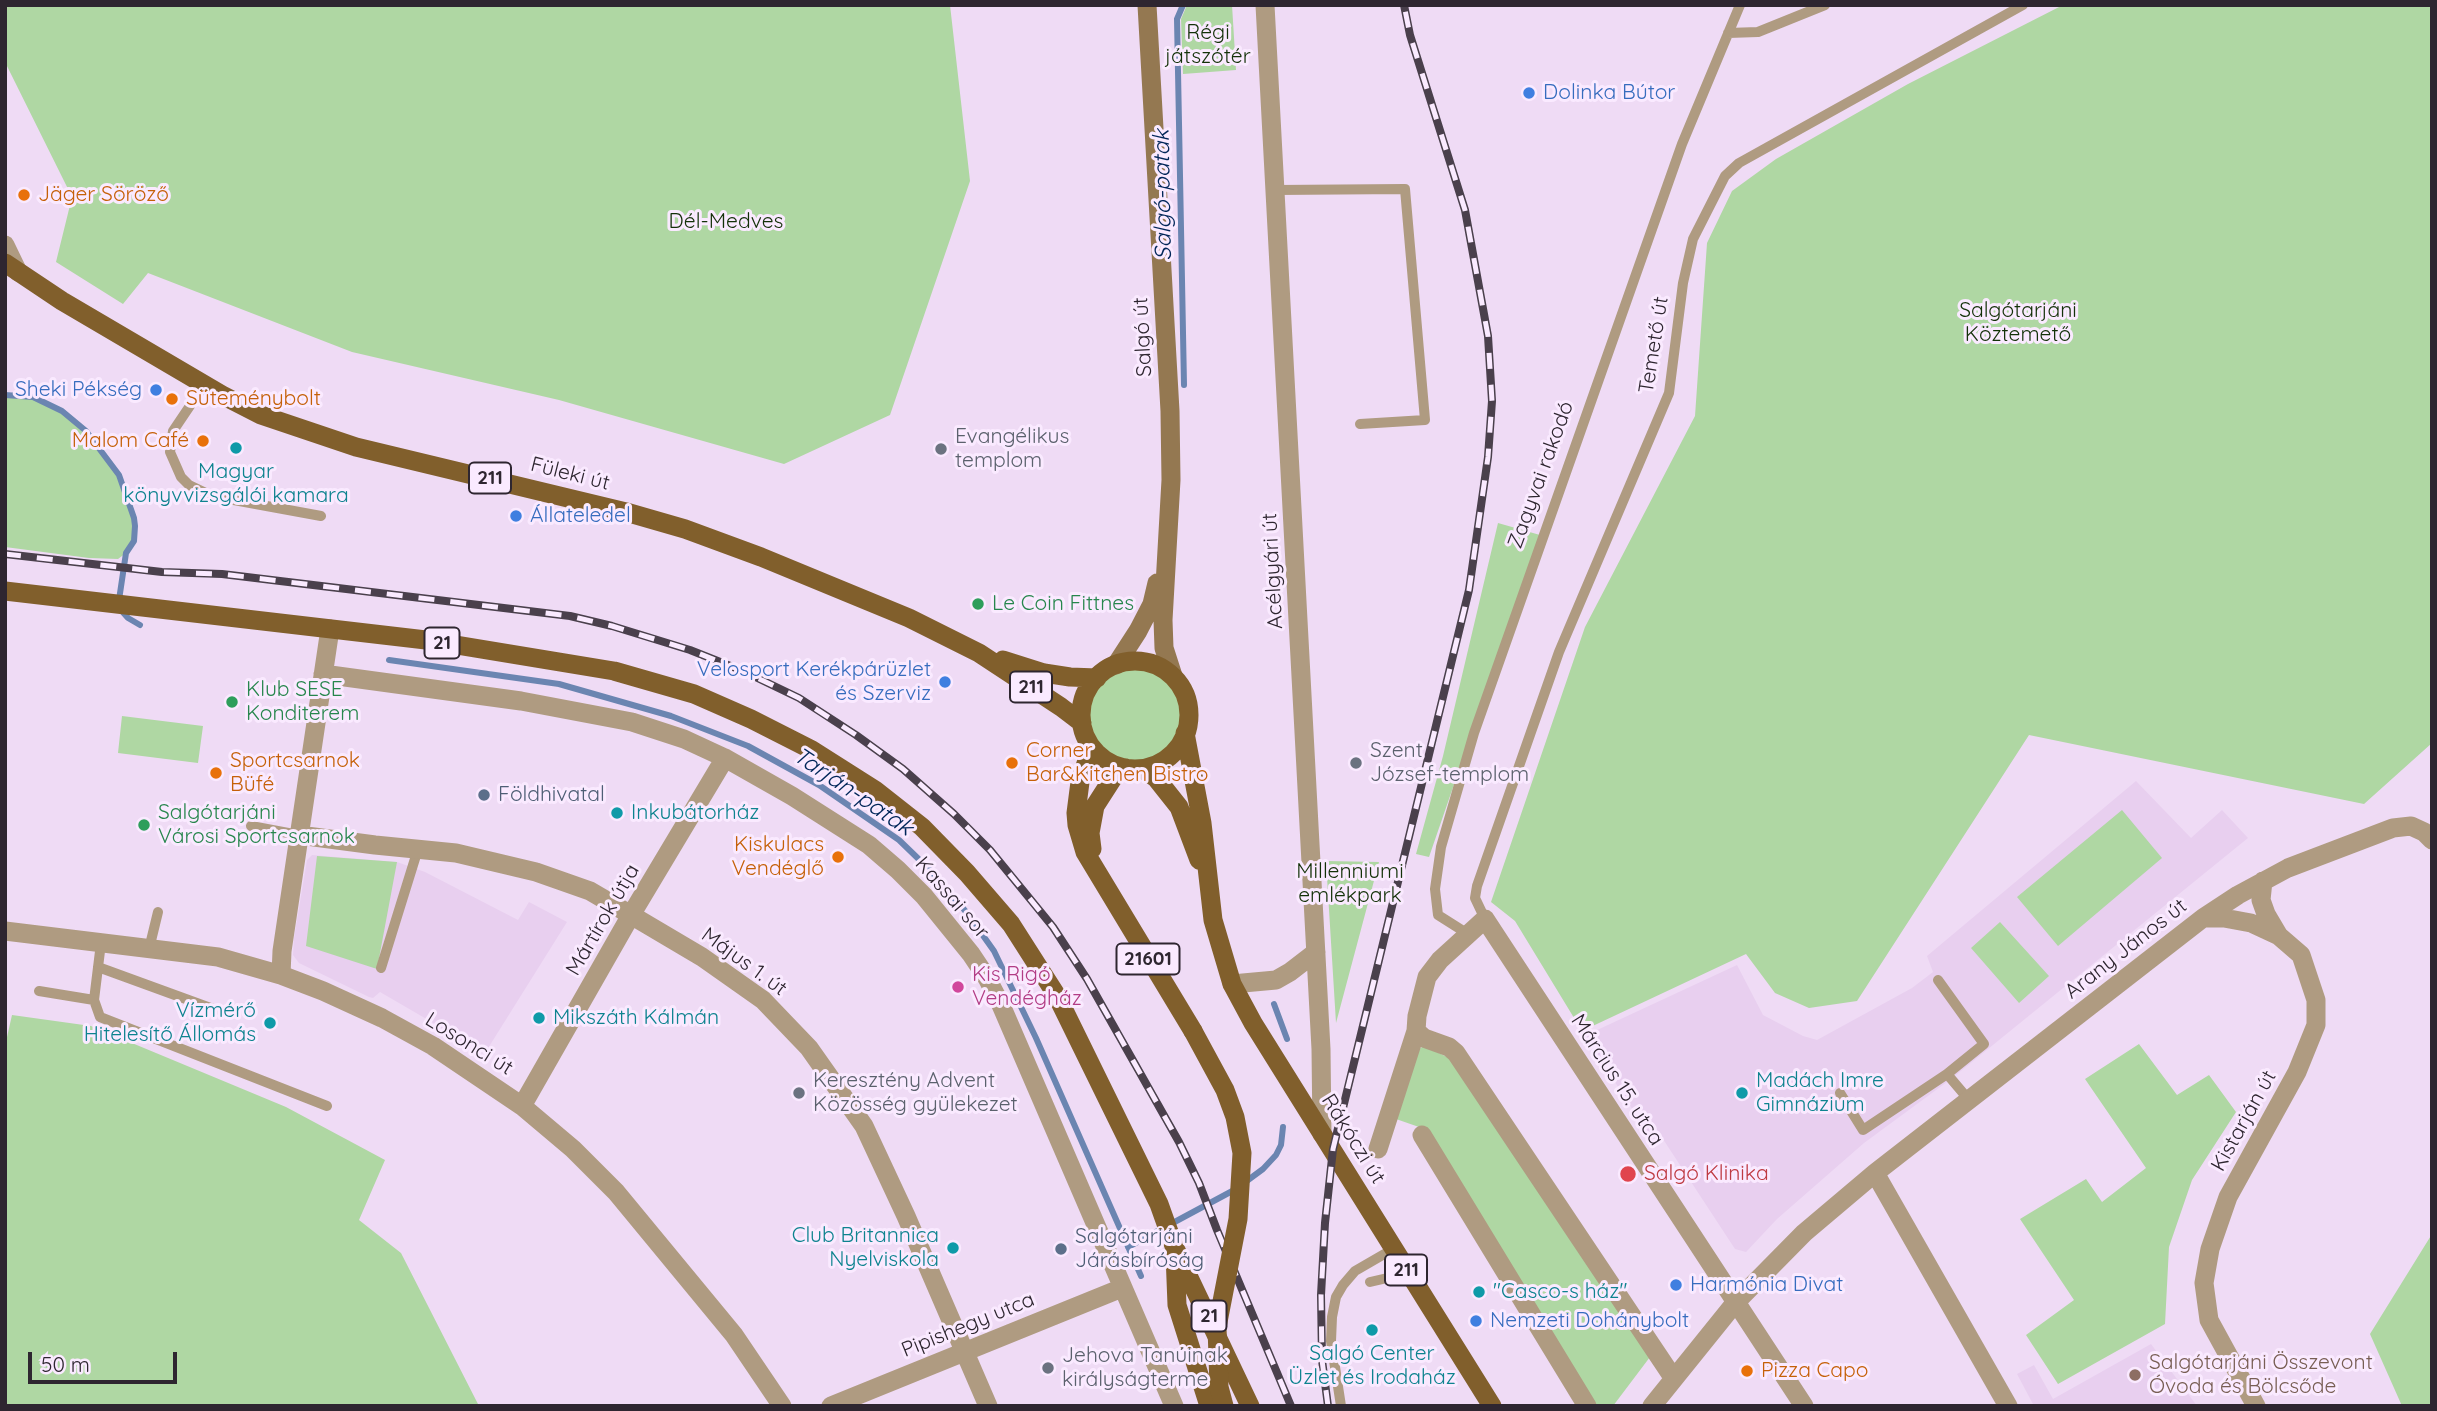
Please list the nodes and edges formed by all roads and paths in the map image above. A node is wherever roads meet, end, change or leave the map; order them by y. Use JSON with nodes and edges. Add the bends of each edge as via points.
{"nodes":[{"id":1,"x":1147,"y":5,"type":"edge"},
{"id":2,"x":1265,"y":5,"type":"edge"},
{"id":3,"x":1740,"y":5,"type":"edge"},
{"id":4,"x":1825,"y":5,"type":"edge"},
{"id":5,"x":2023,"y":5,"type":"edge"},
{"id":6,"x":1814,"y":8,"type":"edge"},
{"id":7,"x":1728,"y":33,"type":"junction"},
{"id":8,"x":1276,"y":190,"type":"junction"},
{"id":9,"x":5,"y":245,"type":"edge"},
{"id":10,"x":12,"y":267,"type":"edge"},
{"id":11,"x":204,"y":385,"type":"junction"},
{"id":12,"x":1360,"y":424,"type":"dead end"},
{"id":13,"x":321,"y":516,"type":"dead end"},
{"id":14,"x":1168,"y":541,"type":"junction"},
{"id":15,"x":5,"y":591,"type":"edge"},
{"id":16,"x":330,"y":629,"type":"junction"},
{"id":17,"x":979,"y":653,"type":"junction"},
{"id":18,"x":1116,"y":665,"type":"junction"},
{"id":19,"x":323,"y":674,"type":"junction"},
{"id":20,"x":1173,"y":676,"type":"junction"},
{"id":21,"x":1097,"y":677,"type":"junction"},
{"id":22,"x":1082,"y":723,"type":"junction"},
{"id":23,"x":1185,"y":733,"type":"junction"},
{"id":24,"x":1091,"y":747,"type":"junction"},
{"id":25,"x":725,"y":758,"type":"junction"},
{"id":26,"x":1134,"y":769,"type":"junction"},
{"id":27,"x":251,"y":826,"type":"dead end"},
{"id":28,"x":305,"y":835,"type":"junction"},
{"id":29,"x":2432,"y":840,"type":"edge"},
{"id":30,"x":418,"y":849,"type":"junction"},
{"id":31,"x":2263,"y":881,"type":"junction"},
{"id":32,"x":1208,"y":884,"type":"junction"},
{"id":33,"x":1104,"y":887,"type":"junction"},
{"id":34,"x":158,"y":912,"type":"dead end"},
{"id":35,"x":631,"y":915,"type":"junction"},
{"id":36,"x":2203,"y":918,"type":"junction"},
{"id":37,"x":1485,"y":919,"type":"junction"},
{"id":38,"x":5,"y":932,"type":"edge"},
{"id":39,"x":1468,"y":934,"type":"junction"},
{"id":40,"x":2279,"y":936,"type":"junction"},
{"id":41,"x":101,"y":943,"type":"junction"},
{"id":42,"x":149,"y":949,"type":"junction"},
{"id":43,"x":1316,"y":953,"type":"junction"},
{"id":44,"x":98,"y":967,"type":"junction"},
{"id":45,"x":381,"y":968,"type":"dead end"},
{"id":46,"x":281,"y":975,"type":"junction"},
{"id":47,"x":1938,"y":980,"type":"dead end"},
{"id":48,"x":1232,"y":984,"type":"junction"},
{"id":49,"x":39,"y":991,"type":"dead end"},
{"id":50,"x":94,"y":1000,"type":"junction"},
{"id":51,"x":216,"y":1010,"type":"dead end"},
{"id":52,"x":1416,"y":1031,"type":"junction"},
{"id":53,"x":1947,"y":1074,"type":"junction"},
{"id":54,"x":1840,"y":1093,"type":"dead end"},
{"id":55,"x":1969,"y":1100,"type":"junction"},
{"id":56,"x":327,"y":1106,"type":"dead end"},
{"id":57,"x":523,"y":1106,"type":"junction"},
{"id":58,"x":1322,"y":1134,"type":"junction"},
{"id":59,"x":1422,"y":1135,"type":"dead end"},
{"id":60,"x":1378,"y":1149,"type":"dead end"},
{"id":61,"x":1875,"y":1173,"type":"junction"},
{"id":62,"x":1174,"y":1246,"type":"junction"},
{"id":63,"x":1393,"y":1249,"type":"junction"},
{"id":64,"x":1409,"y":1273,"type":"junction"},
{"id":65,"x":1370,"y":1282,"type":"dead end"},
{"id":66,"x":1122,"y":1287,"type":"junction"},
{"id":67,"x":1735,"y":1303,"type":"junction"},
{"id":68,"x":963,"y":1351,"type":"junction"},
{"id":69,"x":1674,"y":1379,"type":"junction"},
{"id":70,"x":1246,"y":1397,"type":"edge"},
{"id":71,"x":782,"y":1406,"type":"edge"},
{"id":72,"x":831,"y":1406,"type":"edge"},
{"id":73,"x":988,"y":1406,"type":"edge"},
{"id":74,"x":1174,"y":1406,"type":"edge"},
{"id":75,"x":1209,"y":1406,"type":"edge"},
{"id":76,"x":1217,"y":1406,"type":"edge"},
{"id":77,"x":1224,"y":1406,"type":"edge"},
{"id":78,"x":1342,"y":1406,"type":"edge"},
{"id":79,"x":1492,"y":1406,"type":"edge"},
{"id":80,"x":1587,"y":1406,"type":"edge"},
{"id":81,"x":1652,"y":1406,"type":"edge"},
{"id":82,"x":1804,"y":1406,"type":"edge"},
{"id":83,"x":2007,"y":1406,"type":"edge"},
{"id":84,"x":2256,"y":1406,"type":"edge"}],
"edges":[{"from":1,"to":14,"type":"main road","name":"Salgó út","via":[[1170,411]]},
{"from":2,"to":8,"type":"street","name":"Acélgyári út"},
{"from":3,"to":7,"type":"lane","name":"Zagyvai rakodó"},
{"from":4,"to":6,"type":"lane"},
{"from":5,"to":37,"type":"lane","name":"Temető út","via":[[1739,163],[1725,176],[1693,239],[1669,393],[1559,652],[1477,886],[1475,898]]},
{"from":6,"to":7,"type":"lane","via":[[1758,32]]},
{"from":7,"to":39,"type":"lane","name":"Zagyvai rakodó","via":[[1682,144],[1474,733],[1441,846],[1435,890],[1438,915]]},
{"from":8,"to":12,"type":"lane","via":[[1405,189],[1425,420]]},
{"from":8,"to":43,"type":"street","name":"Acélgyári út"},
{"from":9,"to":10,"type":"street"},
{"from":10,"to":11,"type":"main road","name":"Füleki út","number":"211"},
{"from":11,"to":13,"type":"lane","via":[[173,431],[170,452],[181,477],[212,496]]},
{"from":11,"to":17,"type":"main road","name":"Füleki út","number":"211","via":[[261,415],[356,447],[685,529],[854,594]]},
{"from":14,"to":18,"type":"main road","via":[[1152,604]]},
{"from":14,"to":20,"type":"main road","via":[[1164,648]]},
{"from":15,"to":16,"type":"main road","number":"21"},
{"from":16,"to":19,"type":"street"},
{"from":16,"to":62,"type":"main road","number":"21","via":[[614,671],[694,694],[812,750],[875,790],[922,827],[1011,924],[1057,996],[1159,1204]]},
{"from":17,"to":21,"type":"main road","number":"211","via":[[1044,673]]},
{"from":17,"to":22,"type":"main road","number":"211"},
{"from":18,"to":20,"type":"main road","via":[[1142,661]]},
{"from":18,"to":21,"type":"main road"},
{"from":19,"to":25,"type":"street","name":"Kassai sor","via":[[521,701],[632,722]]},
{"from":19,"to":28,"type":"street"},
{"from":20,"to":23,"type":"main road","number":"211","via":[[1189,708]]},
{"from":21,"to":22,"type":"main road","number":"211","via":[[1084,696]]},
{"from":22,"to":24,"type":"main road"},
{"from":23,"to":26,"type":"main road","via":[[1171,756],[1156,766]]},
{"from":23,"to":32,"type":"main road","number":"211"},
{"from":24,"to":26,"type":"main road","number":"211","via":[[1104,760]]},
{"from":24,"to":33,"type":"main road","number":"21601","via":[[1079,789],[1077,825]]},
{"from":25,"to":35,"type":"street","name":"Mártírok útja"},
{"from":25,"to":66,"type":"street","name":"Kassai sor","via":[[869,845],[924,896],[971,954],[1016,1036]]},
{"from":26,"to":32,"type":"main road","number":"211","via":[[1156,778],[1179,807]]},
{"from":26,"to":33,"type":"main road","number":"21601","via":[[1113,778],[1091,822],[1091,844]]},
{"from":27,"to":28,"type":"lane"},
{"from":28,"to":30,"type":"street","name":"Május 1. út"},
{"from":28,"to":46,"type":"street"},
{"from":29,"to":31,"type":"street","name":"Arany János út","via":[[2411,826],[2393,828]]},
{"from":30,"to":35,"type":"street","name":"Május 1. út","via":[[537,872],[590,891]]},
{"from":30,"to":45,"type":"lane"},
{"from":31,"to":36,"type":"street","name":"Arany János út"},
{"from":31,"to":40,"type":"street","via":[[2261,900]]},
{"from":32,"to":48,"type":"main road","name":"Rákóczi út","number":"211","via":[[1213,920]]},
{"from":33,"to":77,"type":"main road","number":"21601","bridge":true,"via":[[1193,1031],[1235,1117],[1242,1153],[1238,1219],[1217,1327]]},
{"from":34,"to":42,"type":"lane"},
{"from":35,"to":57,"type":"street","name":"Mártírok útja"},
{"from":35,"to":68,"type":"street","name":"Május 1. út","via":[[764,1000],[809,1048],[864,1126]]},
{"from":36,"to":40,"type":"street","name":"Kistarján út","via":[[2251,923]]},
{"from":36,"to":55,"type":"street","name":"Arany János út"},
{"from":37,"to":39,"type":"street"},
{"from":37,"to":67,"type":"street","name":"Március 15. utca"},
{"from":38,"to":41,"type":"street","name":"Losonci út"},
{"from":39,"to":52,"type":"street","via":[[1427,977]]},
{"from":40,"to":84,"type":"street","name":"Kistarján út","via":[[2301,955],[2316,1000],[2316,1025],[2297,1072],[2228,1197],[2204,1283],[2209,1320]]},
{"from":41,"to":42,"type":"street","name":"Losonci út"},
{"from":41,"to":44,"type":"lane"},
{"from":42,"to":46,"type":"street","name":"Losonci út","via":[[218,957]]},
{"from":43,"to":48,"type":"street","via":[[1276,980]]},
{"from":43,"to":58,"type":"street","name":"Acélgyári út"},
{"from":44,"to":50,"type":"lane"},
{"from":44,"to":51,"type":"lane"},
{"from":46,"to":57,"type":"street","name":"Losonci út","via":[[382,1018]]},
{"from":47,"to":53,"type":"lane","via":[[1984,1044]]},
{"from":48,"to":58,"type":"main road","name":"Rákóczi út","number":"211"},
{"from":49,"to":50,"type":"lane"},
{"from":50,"to":56,"type":"lane","via":[[106,1021]]},
{"from":52,"to":60,"type":"street"},
{"from":52,"to":69,"type":"street","via":[[1456,1053]]},
{"from":53,"to":54,"type":"lane","via":[[1863,1130]]},
{"from":53,"to":55,"type":"lane"},
{"from":55,"to":61,"type":"street","name":"Arany János út"},
{"from":57,"to":71,"type":"street","name":"Losonci út","via":[[616,1192],[734,1335]]},
{"from":58,"to":63,"type":"main road","name":"Rákóczi út","number":"211"},
{"from":59,"to":80,"type":"street"},
{"from":61,"to":67,"type":"street","name":"Arany János út","via":[[1804,1233]]},
{"from":61,"to":83,"type":"street"},
{"from":62,"to":70,"type":"main road","number":"21"},
{"from":62,"to":75,"type":"main road","number":"21","via":[[1177,1305]]},
{"from":63,"to":64,"type":"main road","name":"Rákóczi út","number":"211"},
{"from":63,"to":78,"type":"lane","via":[[1355,1271],[1336,1297],[1331,1341]]},
{"from":64,"to":65,"type":"lane"},
{"from":64,"to":79,"type":"main road","name":"Rákóczi út","number":"211"},
{"from":66,"to":68,"type":"street","name":"Pipishegy utca"},
{"from":66,"to":74,"type":"street","name":"Kassai sor"},
{"from":67,"to":69,"type":"street","name":"Arany János út"},
{"from":67,"to":82,"type":"street","name":"Március 15. utca"},
{"from":68,"to":72,"type":"street","name":"Pipishegy utca"},
{"from":68,"to":73,"type":"street","name":"Május 1. út"},
{"from":69,"to":81,"type":"street","name":"Arany János út"},
{"from":70,"to":76,"type":"lane","via":[[1226,1394]]}]}
